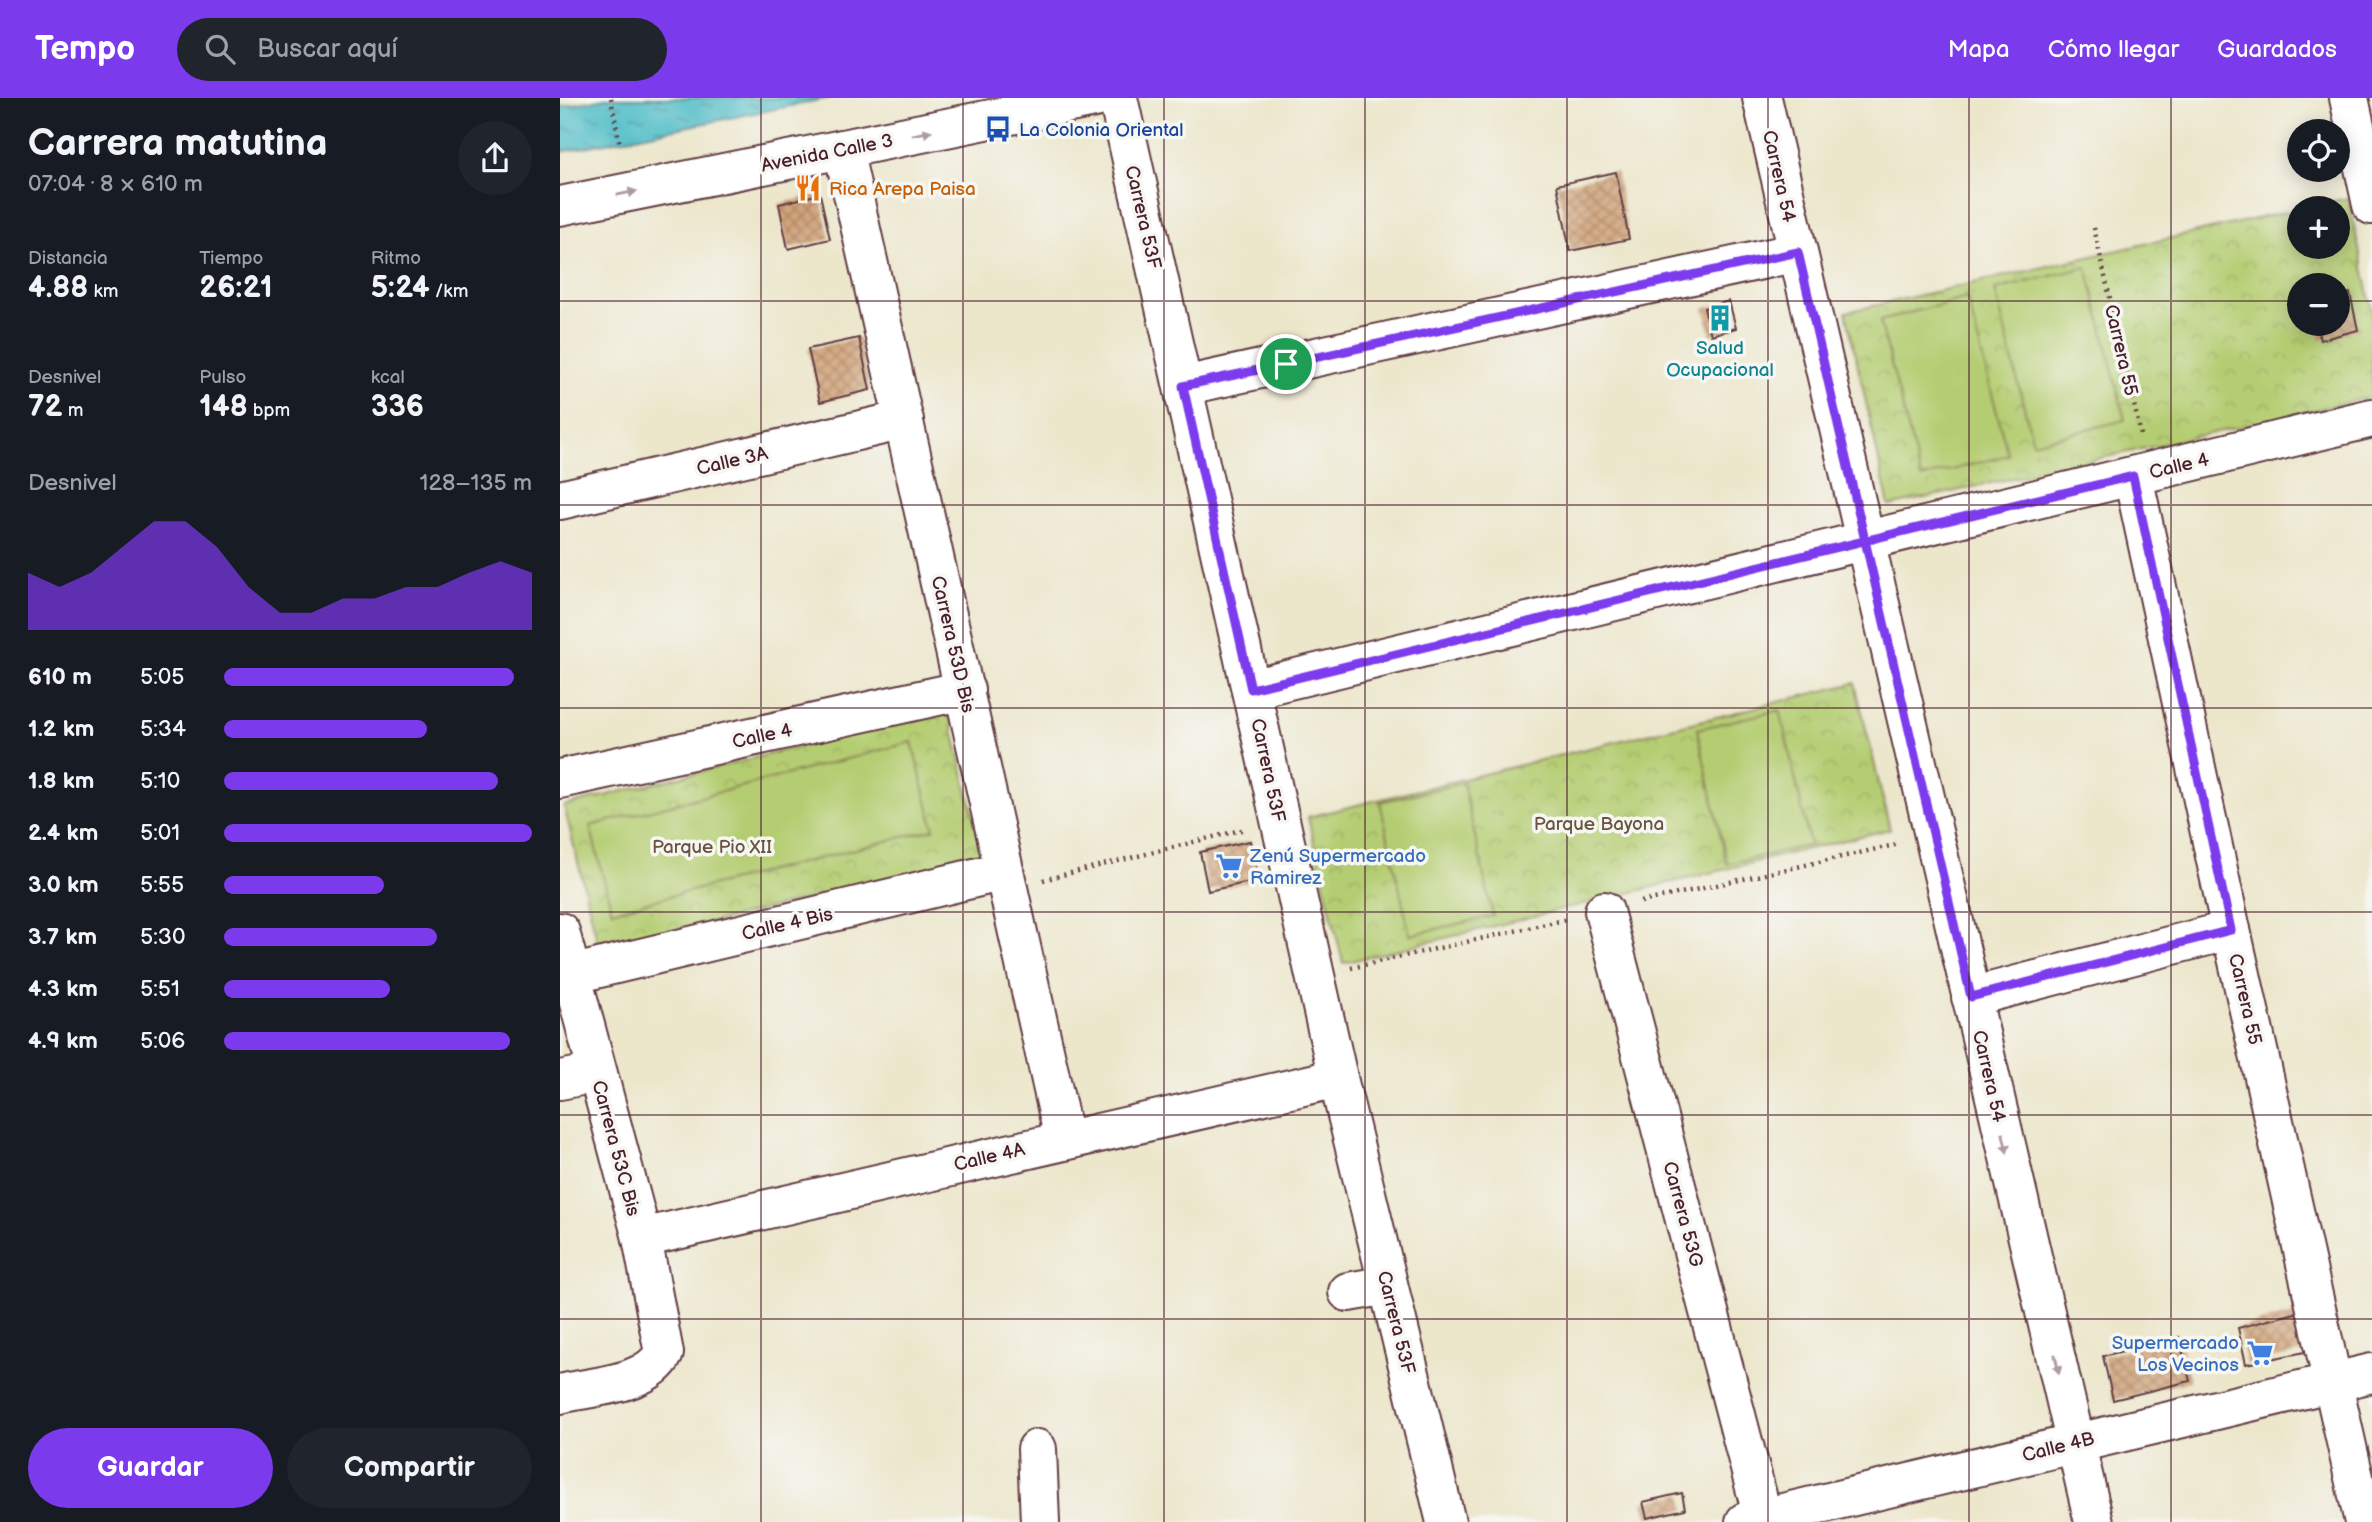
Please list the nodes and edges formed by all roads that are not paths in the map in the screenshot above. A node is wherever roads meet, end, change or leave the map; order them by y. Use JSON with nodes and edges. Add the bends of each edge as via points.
{"nodes":[{"id":1,"x":1095,"y":98,"type":"edge"},
{"id":2,"x":1118,"y":98,"type":"edge"},
{"id":3,"x":1762,"y":98,"type":"edge"},
{"id":4,"x":2349,"y":98,"type":"edge"},
{"id":5,"x":843,"y":149,"type":"junction"},
{"id":6,"x":2372,"y":205,"type":"edge"},
{"id":7,"x":560,"y":206,"type":"edge"},
{"id":8,"x":1798,"y":252,"type":"junction"},
{"id":9,"x":1183,"y":386,"type":"junction"},
{"id":10,"x":2372,"y":418,"type":"edge"},
{"id":11,"x":904,"y":421,"type":"junction"},
{"id":12,"x":2141,"y":474,"type":"junction"},
{"id":13,"x":560,"y":500,"type":"edge"},
{"id":14,"x":1865,"y":541,"type":"junction"},
{"id":15,"x":1251,"y":689,"type":"junction"},
{"id":16,"x":965,"y":691,"type":"junction"},
{"id":17,"x":560,"y":779,"type":"edge"},
{"id":18,"x":1006,"y":880,"type":"junction"},
{"id":19,"x":1604,"y":911,"type":"dead end"},
{"id":20,"x":2231,"y":930,"type":"junction"},
{"id":21,"x":560,"y":932,"type":"edge"},
{"id":22,"x":570,"y":975,"type":"junction"},
{"id":23,"x":1971,"y":997,"type":"junction"},
{"id":24,"x":578,"y":1076,"type":"edge"},
{"id":25,"x":1338,"y":1078,"type":"junction"},
{"id":26,"x":1064,"y":1139,"type":"junction"},
{"id":27,"x":642,"y":1238,"type":"junction"},
{"id":28,"x":1388,"y":1285,"type":"junction"},
{"id":29,"x":1348,"y":1292,"type":"dead end"},
{"id":30,"x":2372,"y":1373,"type":"edge"},
{"id":31,"x":2332,"y":1382,"type":"junction"},
{"id":32,"x":560,"y":1394,"type":"edge"},
{"id":33,"x":2075,"y":1441,"type":"junction"},
{"id":34,"x":1037,"y":1449,"type":"dead end"},
{"id":35,"x":1754,"y":1520,"type":"edge"},
{"id":36,"x":1040,"y":1522,"type":"edge"},
{"id":37,"x":1446,"y":1522,"type":"edge"},
{"id":38,"x":2094,"y":1522,"type":"edge"},
{"id":39,"x":2364,"y":1522,"type":"edge"}],
"edges":[{"from":5,"to":1,"type":"street","name":"Avenida Calle 3","one_way":true},
{"from":2,"to":9,"type":"street","name":"Carrera 53F"},
{"from":3,"to":8,"type":"street","name":"Carrera 54"},
{"from":4,"to":6,"type":"street"},
{"from":7,"to":5,"type":"street","name":"Avenida Calle 3","one_way":true},
{"from":5,"to":11,"type":"street","name":"Carrera 53D Bis"},
{"from":8,"to":9,"type":"street"},
{"from":8,"to":14,"type":"street","name":"Carrera 54"},
{"from":9,"to":15,"type":"street","name":"Carrera 53F"},
{"from":10,"to":12,"type":"street","name":"Calle 4"},
{"from":11,"to":13,"type":"street","name":"Calle 3A"},
{"from":11,"to":16,"type":"street","name":"Carrera 53D Bis"},
{"from":12,"to":14,"type":"street","name":"Calle 4"},
{"from":12,"to":20,"type":"street","name":"Carrera 55"},
{"from":14,"to":15,"type":"street","name":"Calle 4"},
{"from":14,"to":23,"type":"street","name":"Carrera 54"},
{"from":15,"to":25,"type":"street","name":"Carrera 53F"},
{"from":16,"to":17,"type":"street","name":"Calle 4"},
{"from":16,"to":18,"type":"street","name":"Carrera 53D Bis"},
{"from":18,"to":22,"type":"street","name":"Calle 4 Bis"},
{"from":18,"to":26,"type":"street","name":"Carrera 53D Bis"},
{"from":19,"to":35,"type":"street","name":"Carrera 53G"},
{"from":20,"to":23,"type":"street"},
{"from":20,"to":31,"type":"street","name":"Carrera 55"},
{"from":21,"to":22,"type":"street","name":"Carrera 53C Bis"},
{"from":22,"to":24,"type":"street","name":"Carrera 53C Bis"},
{"from":23,"to":33,"type":"street","name":"Carrera 54","one_way":true},
{"from":24,"to":27,"type":"street","name":"Carrera 53C Bis"},
{"from":25,"to":26,"type":"street","name":"Calle 4A"},
{"from":25,"to":28,"type":"street","name":"Carrera 53F"},
{"from":26,"to":27,"type":"street","name":"Calle 4A"},
{"from":27,"to":32,"type":"street","name":"Carrera 53C Bis","via":[[664,1353],[658,1365],[643,1374]]},
{"from":28,"to":29,"type":"street"},
{"from":28,"to":37,"type":"street","name":"Carrera 53F"},
{"from":30,"to":31,"type":"street","name":"Calle 4B"},
{"from":31,"to":33,"type":"street","name":"Calle 4B"},
{"from":31,"to":39,"type":"street","name":"Carrera 55"},
{"from":33,"to":35,"type":"street","name":"Calle 4B"},
{"from":33,"to":38,"type":"street","name":"Carrera 54"},
{"from":34,"to":36,"type":"street"}]}
